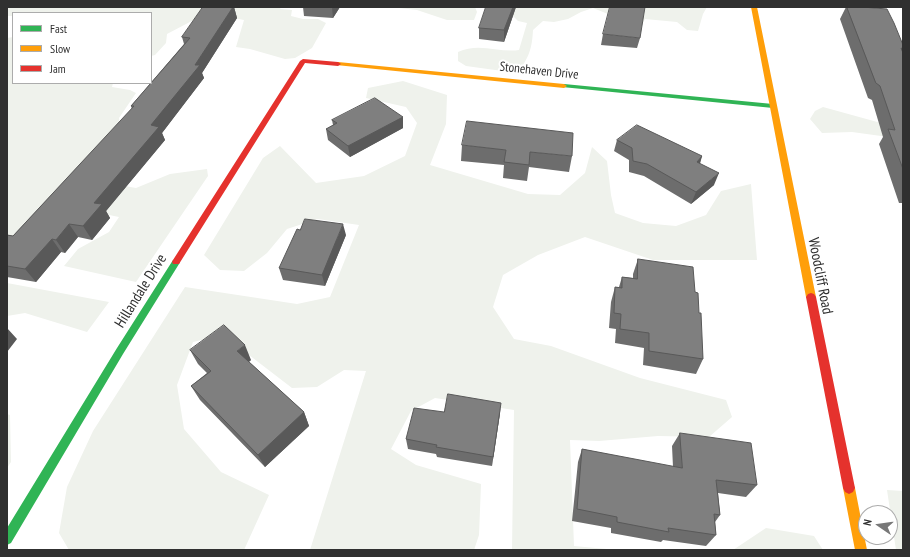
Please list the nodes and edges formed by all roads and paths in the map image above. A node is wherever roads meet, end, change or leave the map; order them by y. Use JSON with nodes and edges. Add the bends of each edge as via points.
{"nodes":[{"id":1,"x":754,"y":7,"type":"edge"},
{"id":2,"x":303,"y":61,"type":"joint"},
{"id":3,"x":773,"y":106,"type":"junction"},
{"id":4,"x":7,"y":539,"type":"edge"},
{"id":5,"x":861,"y":550,"type":"edge"}],
"edges":[{"from":1,"to":3,"type":"street","name":"Woodcliff Road"},
{"from":2,"to":3,"type":"street","name":"Stonehaven Drive"},
{"from":2,"to":4,"type":"street","name":"Hillandale Drive","via":[[120,351]]},
{"from":3,"to":5,"type":"street","name":"Woodcliff Road"}]}
